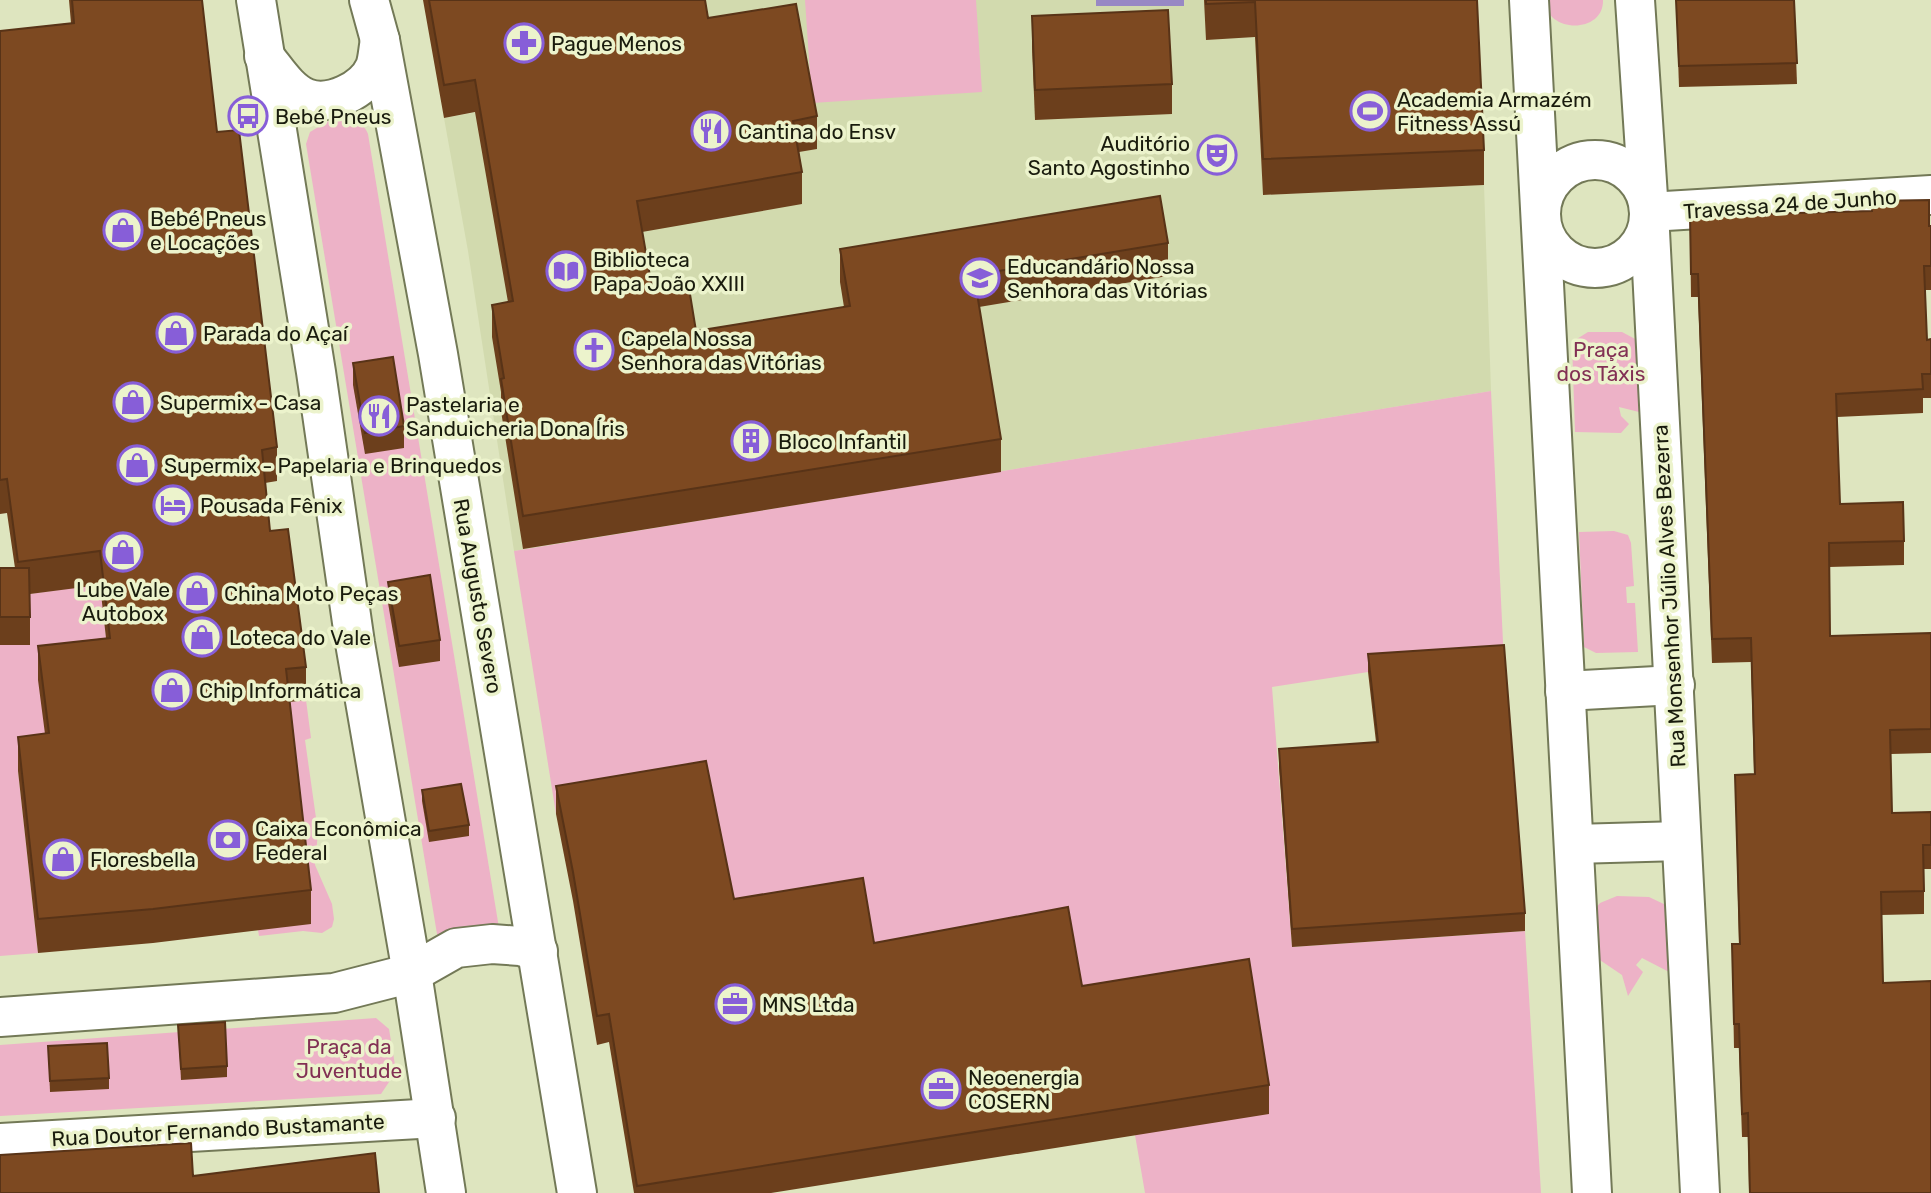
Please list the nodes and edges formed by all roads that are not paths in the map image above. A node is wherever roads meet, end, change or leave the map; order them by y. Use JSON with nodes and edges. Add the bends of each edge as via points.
{"nodes":[{"id":1,"x":256,"y":0,"type":"edge"},
{"id":2,"x":369,"y":0,"type":"edge"},
{"id":3,"x":1529,"y":0,"type":"edge"},
{"id":4,"x":1635,"y":0,"type":"edge"},
{"id":5,"x":380,"y":40,"type":"junction"},
{"id":6,"x":264,"y":56,"type":"junction"},
{"id":7,"x":393,"y":116,"type":"junction"},
{"id":8,"x":277,"y":141,"type":"junction"},
{"id":9,"x":1931,"y":195,"type":"edge"},
{"id":10,"x":1649,"y":212,"type":"junction"},
{"id":11,"x":1541,"y":218,"type":"junction"},
{"id":12,"x":1675,"y":685,"type":"junction"},
{"id":13,"x":1565,"y":691,"type":"junction"},
{"id":14,"x":1681,"y":841,"type":"junction"},
{"id":15,"x":1574,"y":845,"type":"junction"},
{"id":16,"x":538,"y":951,"type":"junction"},
{"id":17,"x":412,"y":973,"type":"junction"},
{"id":18,"x":0,"y":1017,"type":"edge"},
{"id":19,"x":436,"y":1118,"type":"junction"},
{"id":20,"x":0,"y":1143,"type":"edge"},
{"id":21,"x":446,"y":1193,"type":"edge"},
{"id":22,"x":577,"y":1193,"type":"edge"},
{"id":23,"x":1591,"y":1193,"type":"edge"},
{"id":24,"x":1700,"y":1193,"type":"edge"}],
"edges":[{"from":1,"to":6,"type":"street"},
{"from":2,"to":5,"type":"street","name":"Rua Augusto Severo"},
{"from":3,"to":11,"type":"street"},
{"from":4,"to":10,"type":"street","name":"Rua Monsenhor Júlio Alves Bezerra"},
{"from":5,"to":6,"type":"street","via":[[374,68],[353,91],[335,99],[307,98],[284,81]]},
{"from":5,"to":7,"type":"street","name":"Rua Augusto Severo"},
{"from":6,"to":8,"type":"street"},
{"from":7,"to":8,"type":"street","via":[[362,107],[320,109],[291,125]]},
{"from":7,"to":16,"type":"street","name":"Rua Augusto Severo","via":[[438,354]]},
{"from":8,"to":17,"type":"street"},
{"from":9,"to":10,"type":"street","name":"Travessa 24 de Junho"},
{"from":10,"to":11,"type":"street","via":[[1648,228],[1632,255],[1603,268],[1585,268],[1555,250]]},
{"from":10,"to":11,"type":"street","via":[[1647,197],[1629,172],[1615,164],[1585,161],[1557,175],[1547,188]]},
{"from":10,"to":12,"type":"street","name":"Rua Monsenhor Júlio Alves Bezerra"},
{"from":11,"to":13,"type":"street"},
{"from":12,"to":13,"type":"street"},
{"from":12,"to":14,"type":"street","name":"Rua Monsenhor Júlio Alves Bezerra"},
{"from":13,"to":15,"type":"street"},
{"from":14,"to":15,"type":"street"},
{"from":14,"to":24,"type":"street","name":"Rua Monsenhor Júlio Alves Bezerra"},
{"from":15,"to":23,"type":"street"},
{"from":16,"to":17,"type":"street","via":[[492,944],[456,948]]},
{"from":16,"to":22,"type":"street","name":"Rua Augusto Severo"},
{"from":17,"to":18,"type":"street","via":[[334,993]]},
{"from":17,"to":19,"type":"street"},
{"from":19,"to":20,"type":"street","name":"Rua Doutor Fernando Bustamante"},
{"from":19,"to":21,"type":"street"}]}
